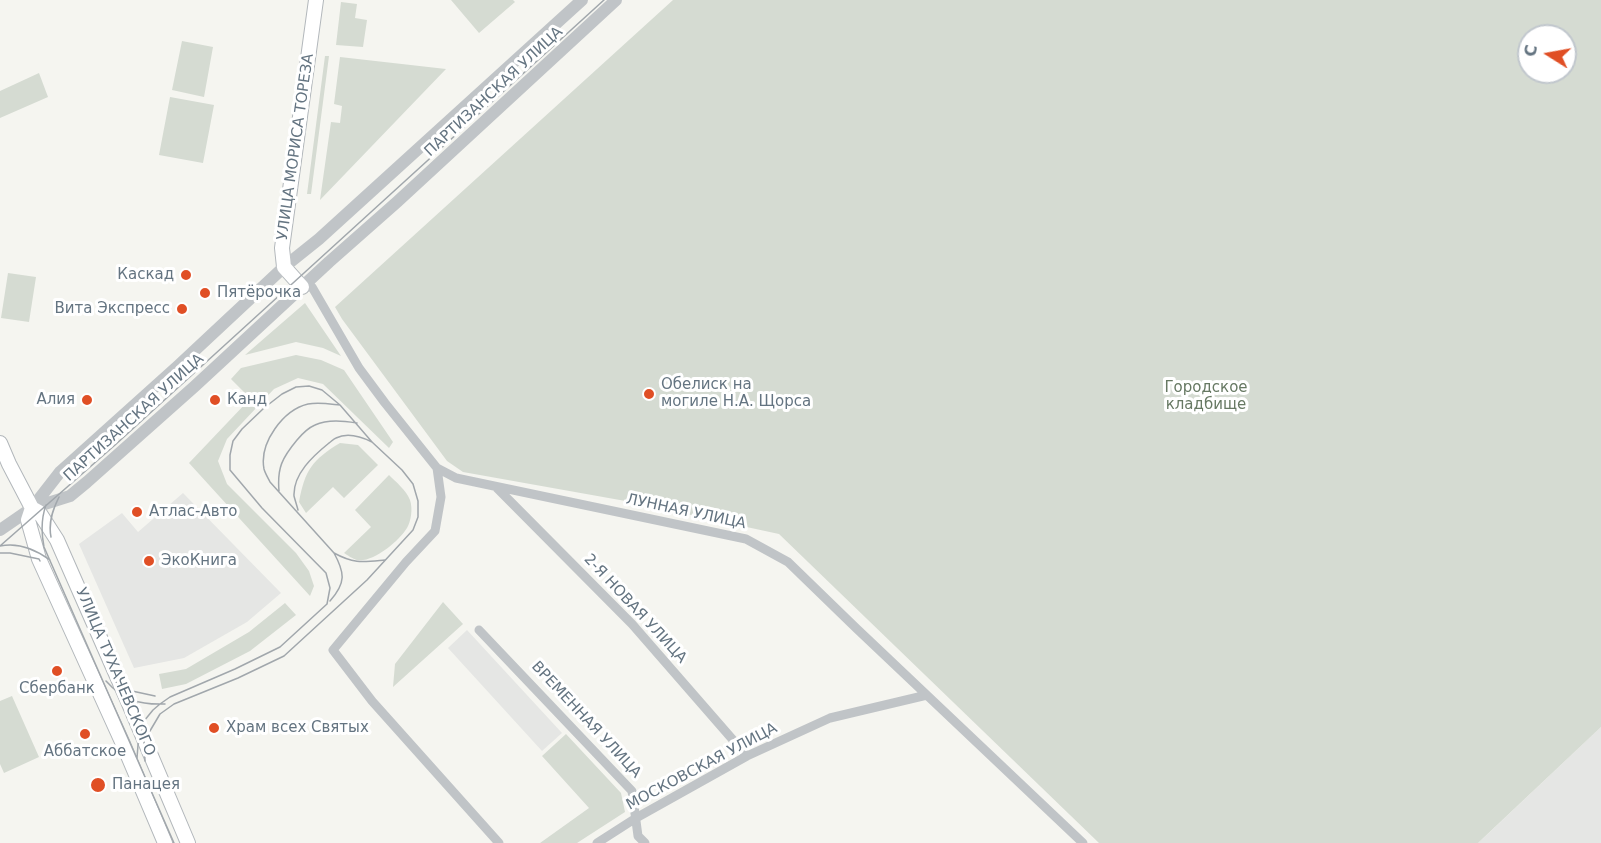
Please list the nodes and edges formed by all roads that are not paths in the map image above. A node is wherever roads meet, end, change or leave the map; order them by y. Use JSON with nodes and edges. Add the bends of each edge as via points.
{"nodes":[{"id":1,"x":316,"y":0,"type":"edge"},
{"id":2,"x":582,"y":0,"type":"edge"},
{"id":3,"x":616,"y":0,"type":"edge"},
{"id":4,"x":284,"y":267,"type":"junction"},
{"id":5,"x":302,"y":286,"type":"junction"},
{"id":6,"x":0,"y":443,"type":"edge"},
{"id":7,"x":437,"y":468,"type":"junction"},
{"id":8,"x":496,"y":487,"type":"junction"},
{"id":9,"x":32,"y":508,"type":"junction"},
{"id":10,"x":0,"y":530,"type":"edge"},
{"id":11,"x":479,"y":630,"type":"dead end"},
{"id":12,"x":927,"y":695,"type":"junction"},
{"id":13,"x":747,"y":756,"type":"junction"},
{"id":14,"x":636,"y":818,"type":"junction"},
{"id":15,"x":165,"y":843,"type":"edge"},
{"id":16,"x":188,"y":843,"type":"edge"},
{"id":17,"x":499,"y":843,"type":"edge"},
{"id":18,"x":597,"y":843,"type":"edge"},
{"id":19,"x":645,"y":843,"type":"edge"},
{"id":20,"x":1083,"y":843,"type":"edge"}],
"edges":[{"from":1,"to":4,"type":"main road","name":"УЛИЦА МОРИСА ТОРЕЗА","via":[[282,248]]},
{"from":2,"to":4,"type":"street","name":"ПАРТИЗАНСКАЯ УЛИЦА"},
{"from":3,"to":5,"type":"street","name":"ПАРТИЗАНСКАЯ УЛИЦА"},
{"from":4,"to":5,"type":"main road"},
{"from":4,"to":9,"type":"street","name":"ПАРТИЗАНСКАЯ УЛИЦА","via":[[60,472]]},
{"from":5,"to":7,"type":"street","name":"ЛУННАЯ УЛИЦА","via":[[312,287],[359,368]]},
{"from":5,"to":9,"type":"street","name":"ПАРТИЗАНСКАЯ УЛИЦА","via":[[87,483],[70,496]]},
{"from":6,"to":9,"type":"main road","name":"УЛИЦА ТУХАЧЕВСКОГО"},
{"from":7,"to":8,"type":"street","name":"ЛУННАЯ УЛИЦА","via":[[456,478]]},
{"from":7,"to":17,"type":"street","via":[[441,497],[435,531],[333,650],[372,701]]},
{"from":8,"to":12,"type":"street","name":"ЛУННАЯ УЛИЦА","via":[[746,539],[789,562]]},
{"from":8,"to":13,"type":"street","name":"2-Я НОВАЯ УЛИЦА","via":[[632,624]]},
{"from":9,"to":10,"type":"street"},
{"from":9,"to":15,"type":"main road","name":"УЛИЦА ТУХАЧЕВСКОГО","via":[[28,520],[39,559]]},
{"from":9,"to":16,"type":"main road","name":"УЛИЦА ТУХАЧЕВСКОГО","via":[[39,512],[57,540]]},
{"from":11,"to":14,"type":"street","name":"ВРЕМЕННАЯ УЛИЦА","via":[[632,790]]},
{"from":12,"to":13,"type":"street","name":"МОСКОВСКАЯ УЛИЦА","via":[[830,718]]},
{"from":12,"to":20,"type":"street","name":"ЛУННАЯ УЛИЦА"},
{"from":13,"to":14,"type":"street","name":"МОСКОВСКАЯ УЛИЦА"},
{"from":14,"to":18,"type":"street","name":"МОСКОВСКАЯ УЛИЦА"},
{"from":14,"to":19,"type":"street","name":"ВРЕМЕННАЯ УЛИЦА","via":[[638,836]]}]}
